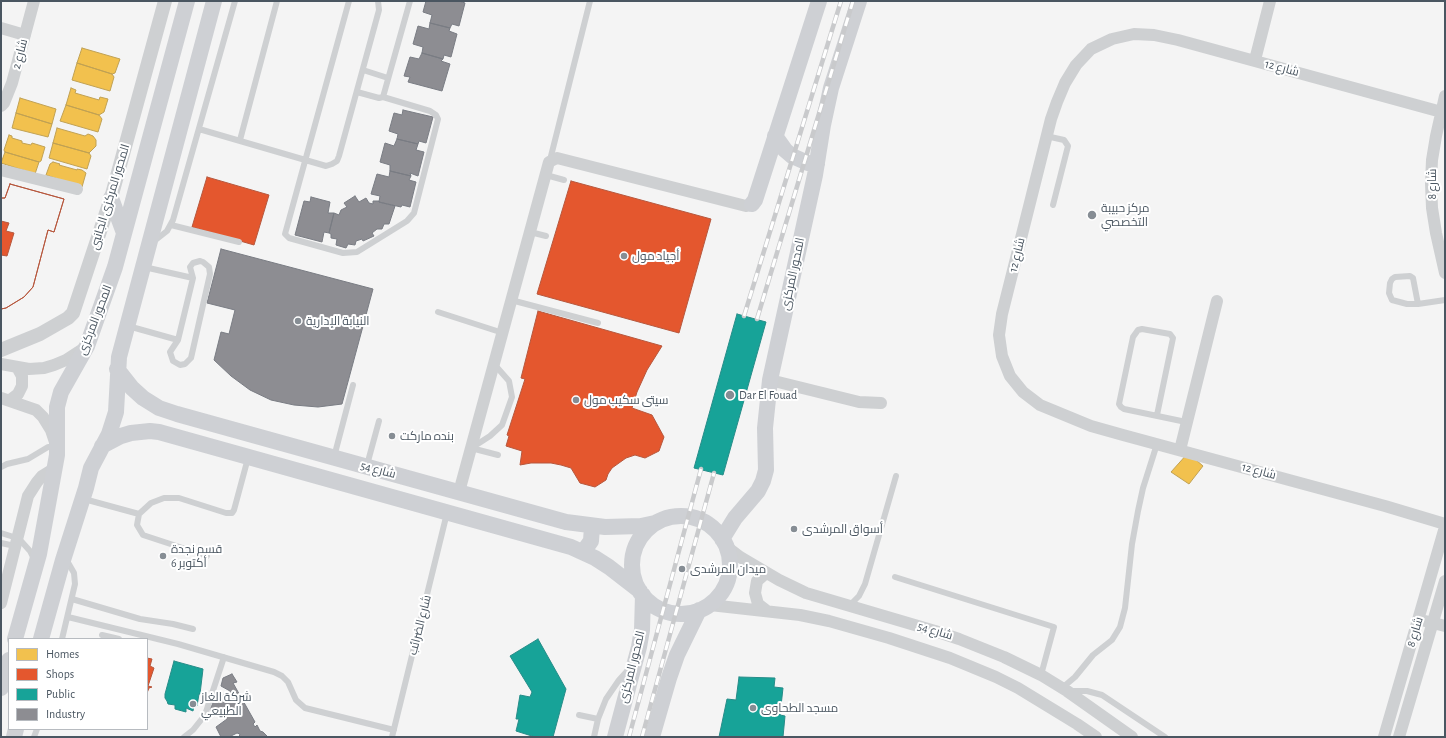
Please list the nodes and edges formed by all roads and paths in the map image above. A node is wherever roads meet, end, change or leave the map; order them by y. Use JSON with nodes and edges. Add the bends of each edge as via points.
{"nodes":[{"id":1,"x":34,"y":1,"type":"edge"},
{"id":2,"x":165,"y":1,"type":"edge"},
{"id":3,"x":187,"y":1,"type":"edge"},
{"id":4,"x":214,"y":1,"type":"edge"},
{"id":5,"x":235,"y":1,"type":"edge"},
{"id":6,"x":277,"y":1,"type":"edge"},
{"id":7,"x":349,"y":1,"type":"edge"},
{"id":8,"x":378,"y":1,"type":"edge"},
{"id":9,"x":410,"y":1,"type":"edge"},
{"id":10,"x":590,"y":1,"type":"edge"},
{"id":11,"x":819,"y":1,"type":"edge"},
{"id":12,"x":859,"y":1,"type":"edge"},
{"id":13,"x":1270,"y":1,"type":"edge"},
{"id":14,"x":1,"y":28,"type":"edge"},
{"id":15,"x":25,"y":35,"type":"junction"},
{"id":16,"x":1255,"y":60,"type":"junction"},
{"id":17,"x":363,"y":70,"type":"junction"},
{"id":18,"x":388,"y":78,"type":"junction"},
{"id":19,"x":357,"y":92,"type":"junction"},
{"id":20,"x":1445,"y":96,"type":"edge"},
{"id":21,"x":383,"y":97,"type":"junction"},
{"id":22,"x":1,"y":106,"type":"edge"},
{"id":23,"x":1443,"y":112,"type":"edge"},
{"id":24,"x":200,"y":129,"type":"junction"},
{"id":25,"x":775,"y":136,"type":"junction"},
{"id":26,"x":1046,"y":136,"type":"junction"},
{"id":27,"x":240,"y":140,"type":"junction"},
{"id":28,"x":306,"y":159,"type":"junction"},
{"id":29,"x":549,"y":162,"type":"junction"},
{"id":30,"x":817,"y":164,"type":"junction"},
{"id":31,"x":1,"y":170,"type":"edge"},
{"id":32,"x":546,"y":175,"type":"junction"},
{"id":33,"x":564,"y":180,"type":"dead end"},
{"id":34,"x":77,"y":189,"type":"dead end"},
{"id":35,"x":111,"y":198,"type":"junction"},
{"id":36,"x":752,"y":204,"type":"joint"},
{"id":37,"x":1053,"y":205,"type":"dead end"},
{"id":38,"x":171,"y":225,"type":"junction"},
{"id":39,"x":530,"y":232,"type":"junction"},
{"id":40,"x":124,"y":233,"type":"junction"},
{"id":41,"x":546,"y":236,"type":"dead end"},
{"id":42,"x":239,"y":242,"type":"dead end"},
{"id":43,"x":148,"y":244,"type":"junction"},
{"id":44,"x":142,"y":267,"type":"junction"},
{"id":45,"x":1445,"y":273,"type":"edge"},
{"id":46,"x":193,"y":278,"type":"junction"},
{"id":47,"x":512,"y":300,"type":"junction"},
{"id":48,"x":1445,"y":300,"type":"edge"},
{"id":49,"x":1217,"y":301,"type":"dead end"},
{"id":50,"x":1418,"y":304,"type":"junction"},
{"id":51,"x":438,"y":312,"type":"dead end"},
{"id":52,"x":598,"y":323,"type":"dead end"},
{"id":53,"x":127,"y":326,"type":"junction"},
{"id":54,"x":503,"y":333,"type":"junction"},
{"id":55,"x":178,"y":340,"type":"junction"},
{"id":56,"x":87,"y":346,"type":"junction"},
{"id":57,"x":1,"y":350,"type":"edge"},
{"id":58,"x":1,"y":364,"type":"edge"},
{"id":59,"x":494,"y":364,"type":"junction"},
{"id":60,"x":17,"y":367,"type":"junction"},
{"id":61,"x":117,"y":369,"type":"junction"},
{"id":62,"x":770,"y":380,"type":"junction"},
{"id":63,"x":354,"y":385,"type":"dead end"},
{"id":64,"x":6,"y":399,"type":"edge"},
{"id":65,"x":881,"y":403,"type":"dead end"},
{"id":66,"x":159,"y":408,"type":"junction"},
{"id":67,"x":1157,"y":415,"type":"junction"},
{"id":68,"x":379,"y":421,"type":"dead end"},
{"id":69,"x":1186,"y":422,"type":"junction"},
{"id":70,"x":159,"y":432,"type":"junction"},
{"id":71,"x":1157,"y":444,"type":"junction"},
{"id":72,"x":102,"y":446,"type":"junction"},
{"id":73,"x":58,"y":447,"type":"junction"},
{"id":74,"x":472,"y":448,"type":"junction"},
{"id":75,"x":1180,"y":450,"type":"junction"},
{"id":76,"x":498,"y":455,"type":"dead end"},
{"id":77,"x":248,"y":457,"type":"junction"},
{"id":78,"x":334,"y":458,"type":"junction"},
{"id":79,"x":1,"y":467,"type":"edge"},
{"id":80,"x":366,"y":467,"type":"junction"},
{"id":81,"x":55,"y":468,"type":"junction"},
{"id":82,"x":896,"y":476,"type":"dead end"},
{"id":83,"x":459,"y":492,"type":"junction"},
{"id":84,"x":82,"y":499,"type":"junction"},
{"id":85,"x":447,"y":512,"type":"junction"},
{"id":86,"x":139,"y":514,"type":"junction"},
{"id":87,"x":655,"y":523,"type":"junction"},
{"id":88,"x":1445,"y":524,"type":"edge"},
{"id":89,"x":592,"y":526,"type":"junction"},
{"id":90,"x":1445,"y":527,"type":"edge"},
{"id":91,"x":1,"y":533,"type":"edge"},
{"id":92,"x":1,"y":542,"type":"edge"},
{"id":93,"x":16,"y":542,"type":"junction"},
{"id":94,"x":725,"y":543,"type":"junction"},
{"id":95,"x":583,"y":552,"type":"junction"},
{"id":96,"x":207,"y":556,"type":"dead end"},
{"id":97,"x":64,"y":557,"type":"junction"},
{"id":98,"x":36,"y":565,"type":"junction"},
{"id":99,"x":766,"y":573,"type":"junction"},
{"id":100,"x":895,"y":577,"type":"dead end"},
{"id":101,"x":1445,"y":581,"type":"edge"},
{"id":102,"x":641,"y":593,"type":"junction"},
{"id":103,"x":2,"y":596,"type":"edge"},
{"id":104,"x":72,"y":599,"type":"junction"},
{"id":105,"x":849,"y":606,"type":"junction"},
{"id":106,"x":1422,"y":607,"type":"junction"},
{"id":107,"x":705,"y":608,"type":"junction"},
{"id":108,"x":767,"y":611,"type":"junction"},
{"id":109,"x":1441,"y":612,"type":"edge"},
{"id":110,"x":68,"y":617,"type":"junction"},
{"id":111,"x":1418,"y":619,"type":"junction"},
{"id":112,"x":1433,"y":623,"type":"junction"},
{"id":113,"x":105,"y":626,"type":"junction"},
{"id":114,"x":1445,"y":626,"type":"edge"},
{"id":115,"x":193,"y":629,"type":"dead end"},
{"id":116,"x":102,"y":637,"type":"edge"},
{"id":117,"x":15,"y":638,"type":"edge"},
{"id":118,"x":41,"y":638,"type":"edge"},
{"id":119,"x":62,"y":638,"type":"edge"},
{"id":120,"x":224,"y":657,"type":"junction"},
{"id":121,"x":8,"y":664,"type":"edge"},
{"id":122,"x":634,"y":664,"type":"junction"},
{"id":123,"x":1041,"y":675,"type":"junction"},
{"id":124,"x":1,"y":688,"type":"edge"},
{"id":125,"x":1065,"y":689,"type":"junction"},
{"id":126,"x":579,"y":714,"type":"dead end"},
{"id":127,"x":598,"y":719,"type":"junction"},
{"id":128,"x":394,"y":730,"type":"junction"},
{"id":129,"x":184,"y":737,"type":"edge"},
{"id":130,"x":392,"y":737,"type":"edge"},
{"id":131,"x":594,"y":737,"type":"edge"},
{"id":132,"x":615,"y":737,"type":"edge"},
{"id":133,"x":652,"y":737,"type":"edge"},
{"id":134,"x":1096,"y":737,"type":"edge"},
{"id":135,"x":1132,"y":737,"type":"edge"},
{"id":136,"x":1165,"y":737,"type":"edge"},
{"id":137,"x":1384,"y":737,"type":"edge"},
{"id":138,"x":1399,"y":737,"type":"edge"}],
"edges":[{"from":1,"to":15,"type":"street","name":"شارع 2"},
{"from":2,"to":35,"type":"street","name":"المحور المركزى الجانبى"},
{"from":3,"to":40,"type":"main road","name":"المحور المركزى"},
{"from":4,"to":43,"type":"main road"},
{"from":5,"to":24,"type":"lane"},
{"from":6,"to":27,"type":"lane"},
{"from":7,"to":28,"type":"lane"},
{"from":8,"to":17,"type":"lane","via":[[379,10]]},
{"from":9,"to":18,"type":"lane"},
{"from":10,"to":29,"type":"lane"},
{"from":11,"to":25,"type":"main road"},
{"from":12,"to":30,"type":"main road","name":"المحور المركزى","via":[[831,88]]},
{"from":13,"to":16,"type":"street"},
{"from":14,"to":15,"type":"street"},
{"from":15,"to":22,"type":"street","name":"شارع 2","via":[[12,83]]},
{"from":16,"to":23,"type":"street","name":"شارع 12"},
{"from":16,"to":26,"type":"street","name":"شارع 12","via":[[1154,35],[1134,34],[1112,39],[1092,49],[1076,65],[1065,83]]},
{"from":17,"to":18,"type":"lane"},
{"from":17,"to":19,"type":"lane"},
{"from":18,"to":21,"type":"lane"},
{"from":19,"to":21,"type":"lane","via":[[380,99]]},
{"from":19,"to":28,"type":"lane","via":[[336,161],[326,166]]},
{"from":20,"to":23,"type":"street","name":"شارع 8"},
{"from":21,"to":28,"type":"lane","via":[[430,111],[438,119],[414,213],[407,221],[357,252],[343,253],[289,238],[286,234]]},
{"from":23,"to":45,"type":"street","name":"شارع 8","via":[[1432,160],[1431,183],[1432,208]]},
{"from":24,"to":27,"type":"lane"},
{"from":24,"to":38,"type":"lane"},
{"from":25,"to":30,"type":"main road","via":[[792,156]]},
{"from":25,"to":36,"type":"main road"},
{"from":26,"to":37,"type":"lane","via":[[1064,140],[1068,146]]},
{"from":26,"to":71,"type":"street","name":"شارع 12","via":[[1002,314],[999,335],[1002,356],[1010,376],[1023,392],[1040,405],[1091,426]]},
{"from":27,"to":28,"type":"lane"},
{"from":29,"to":32,"type":"street"},
{"from":29,"to":36,"type":"street","via":[[557,158],[746,206]]},
{"from":30,"to":62,"type":"main road","name":"المحور المركزى"},
{"from":31,"to":34,"type":"street"},
{"from":32,"to":33,"type":"lane"},
{"from":32,"to":39,"type":"street"},
{"from":35,"to":40,"type":"main road"},
{"from":35,"to":57,"type":"street","name":"المحور المركزى الجانبى","via":[[73,313],[40,334]]},
{"from":38,"to":42,"type":"lane"},
{"from":38,"to":43,"type":"lane","via":[[161,237]]},
{"from":39,"to":41,"type":"lane"},
{"from":39,"to":47,"type":"street"},
{"from":40,"to":56,"type":"main road","name":"المحور المركزى","via":[[115,267]]},
{"from":43,"to":44,"type":"main road"},
{"from":44,"to":46,"type":"lane"},
{"from":44,"to":53,"type":"main road"},
{"from":46,"to":55,"type":"lane"},
{"from":46,"to":55,"type":"lane","via":[[190,266],[196,262],[204,262],[210,271],[191,358],[185,364],[176,363],[171,357],[170,350]]},
{"from":47,"to":52,"type":"lane"},
{"from":47,"to":54,"type":"street"},
{"from":48,"to":50,"type":"lane"},
{"from":49,"to":69,"type":"street"},
{"from":50,"to":50,"type":"lane","via":[[1413,278],[1410,276],[1392,279],[1389,293],[1392,300]]},
{"from":51,"to":54,"type":"lane"},
{"from":53,"to":55,"type":"lane"},
{"from":53,"to":61,"type":"main road"},
{"from":54,"to":59,"type":"street"},
{"from":56,"to":60,"type":"street","via":[[54,365],[30,369]]},
{"from":56,"to":73,"type":"main road","name":"المحور المركزى","via":[[60,392],[57,407]]},
{"from":58,"to":60,"type":"street"},
{"from":59,"to":74,"type":"street"},
{"from":59,"to":74,"type":"lane","via":[[509,381],[512,397],[499,428]]},
{"from":60,"to":64,"type":"street","via":[[22,376],[22,386],[18,394]]},
{"from":61,"to":66,"type":"main road","name":"شارع 54","via":[[132,388]]},
{"from":61,"to":72,"type":"main road","via":[[116,412]]},
{"from":62,"to":65,"type":"street","via":[[860,402]]},
{"from":62,"to":94,"type":"main road","name":"المحور المركزى","via":[[766,412],[766,470],[763,481],[758,491],[735,518]]},
{"from":63,"to":78,"type":"lane"},
{"from":64,"to":73,"type":"street","via":[[36,410],[51,430]]},
{"from":66,"to":70,"type":"main road","via":[[154,420]]},
{"from":66,"to":78,"type":"main road","name":"شارع 54"},
{"from":67,"to":67,"type":"lane","via":[[1124,409],[1119,404],[1133,337],[1142,329],[1170,334],[1173,338]]},
{"from":67,"to":69,"type":"lane"},
{"from":68,"to":80,"type":"lane"},
{"from":69,"to":75,"type":"street"},
{"from":70,"to":72,"type":"main road","name":"شارع 54","via":[[131,433]]},
{"from":70,"to":77,"type":"main road","name":"شارع 54"},
{"from":71,"to":75,"type":"street","name":"شارع 12"},
{"from":71,"to":125,"type":"lane","via":[[1138,511],[1122,623],[1112,640],[1093,655]]},
{"from":72,"to":84,"type":"main road","via":[[91,468]]},
{"from":73,"to":79,"type":"lane","via":[[48,447],[28,459]]},
{"from":73,"to":81,"type":"main road","name":"المحور المركزى"},
{"from":74,"to":76,"type":"lane"},
{"from":74,"to":83,"type":"street"},
{"from":75,"to":88,"type":"street","name":"شارع 12"},
{"from":77,"to":85,"type":"main road","name":"شارع 54"},
{"from":77,"to":86,"type":"lane","via":[[232,513],[179,498],[164,498],[151,503]]},
{"from":78,"to":80,"type":"main road","name":"شارع 54"},
{"from":80,"to":83,"type":"main road","name":"شارع 54"},
{"from":81,"to":93,"type":"street","via":[[42,476],[28,496]]},
{"from":81,"to":98,"type":"main road","name":"المحور المركزى"},
{"from":82,"to":105,"type":"lane","via":[[865,584],[859,596]]},
{"from":83,"to":89,"type":"main road","name":"شارع 54","via":[[566,522]]},
{"from":84,"to":86,"type":"lane"},
{"from":84,"to":97,"type":"main road"},
{"from":85,"to":95,"type":"main road","name":"شارع 54"},
{"from":85,"to":128,"type":"lane","name":"شارع الضرائب"},
{"from":86,"to":96,"type":"lane","via":[[137,524],[143,535]]},
{"from":87,"to":89,"type":"main road","name":"شارع 54","via":[[623,527]]},
{"from":87,"to":94,"type":"main road","via":[[666,518],[689,516],[710,525]]},
{"from":87,"to":102,"type":"main road","via":[[640,539],[633,560],[635,581]]},
{"from":89,"to":95,"type":"main road","via":[[591,541]]},
{"from":90,"to":106,"type":"street","name":"شارع 8"},
{"from":91,"to":93,"type":"lane"},
{"from":92,"to":93,"type":"lane"},
{"from":93,"to":98,"type":"lane","via":[[30,551]]},
{"from":93,"to":103,"type":"street"},
{"from":94,"to":99,"type":"street","name":"شارع 54","via":[[740,557]]},
{"from":94,"to":107,"type":"main road","via":[[730,558],[728,579],[718,598]]},
{"from":95,"to":102,"type":"main road","name":"شارع 54","via":[[609,567]]},
{"from":97,"to":104,"type":"lane","via":[[75,578]]},
{"from":97,"to":118,"type":"main road"},
{"from":98,"to":117,"type":"main road","name":"المحور المركزى"},
{"from":99,"to":105,"type":"street","name":"شارع 54","via":[[806,593]]},
{"from":99,"to":108,"type":"street","via":[[757,581],[755,593],[758,604]]},
{"from":100,"to":123,"type":"lane","via":[[1054,627]]},
{"from":101,"to":109,"type":"street","name":"شارع 8"},
{"from":102,"to":107,"type":"main road","via":[[650,603],[669,612],[689,613]]},
{"from":102,"to":122,"type":"main road","name":"المحور المركزى","via":[[642,630]]},
{"from":104,"to":110,"type":"lane"},
{"from":104,"to":115,"type":"lane","via":[[140,619]]},
{"from":105,"to":123,"type":"street","name":"شارع 54","via":[[959,639]]},
{"from":106,"to":109,"type":"street"},
{"from":106,"to":111,"type":"street","name":"شارع 8"},
{"from":107,"to":108,"type":"street","name":"شارع 54"},
{"from":107,"to":133,"type":"main road","via":[[677,655]]},
{"from":108,"to":134,"type":"street","name":"شارع 54","via":[[829,621],[889,638],[973,667],[1018,688]]},
{"from":109,"to":112,"type":"street","name":"شارع 8"},
{"from":110,"to":113,"type":"lane"},
{"from":110,"to":119,"type":"lane"},
{"from":111,"to":112,"type":"street"},
{"from":111,"to":137,"type":"street","name":"شارع 8"},
{"from":112,"to":114,"type":"street"},
{"from":112,"to":138,"type":"street","name":"شارع 8"},
{"from":113,"to":116,"type":"lane"},
{"from":113,"to":120,"type":"lane"},
{"from":120,"to":128,"type":"lane","via":[[282,676],[288,682],[296,700],[305,708]]},
{"from":120,"to":129,"type":"lane","via":[[205,715]]},
{"from":121,"to":124,"type":"main road"},
{"from":122,"to":127,"type":"lane","via":[[610,692]]},
{"from":122,"to":132,"type":"main road","name":"المحور المركزى"},
{"from":123,"to":125,"type":"street","name":"شارع 54"},
{"from":125,"to":135,"type":"street","name":"شارع 54"},
{"from":125,"to":136,"type":"lane","via":[[1102,695]]},
{"from":126,"to":127,"type":"lane"},
{"from":127,"to":131,"type":"lane"},
{"from":128,"to":130,"type":"lane","name":"شارع الضرائب"}]}
